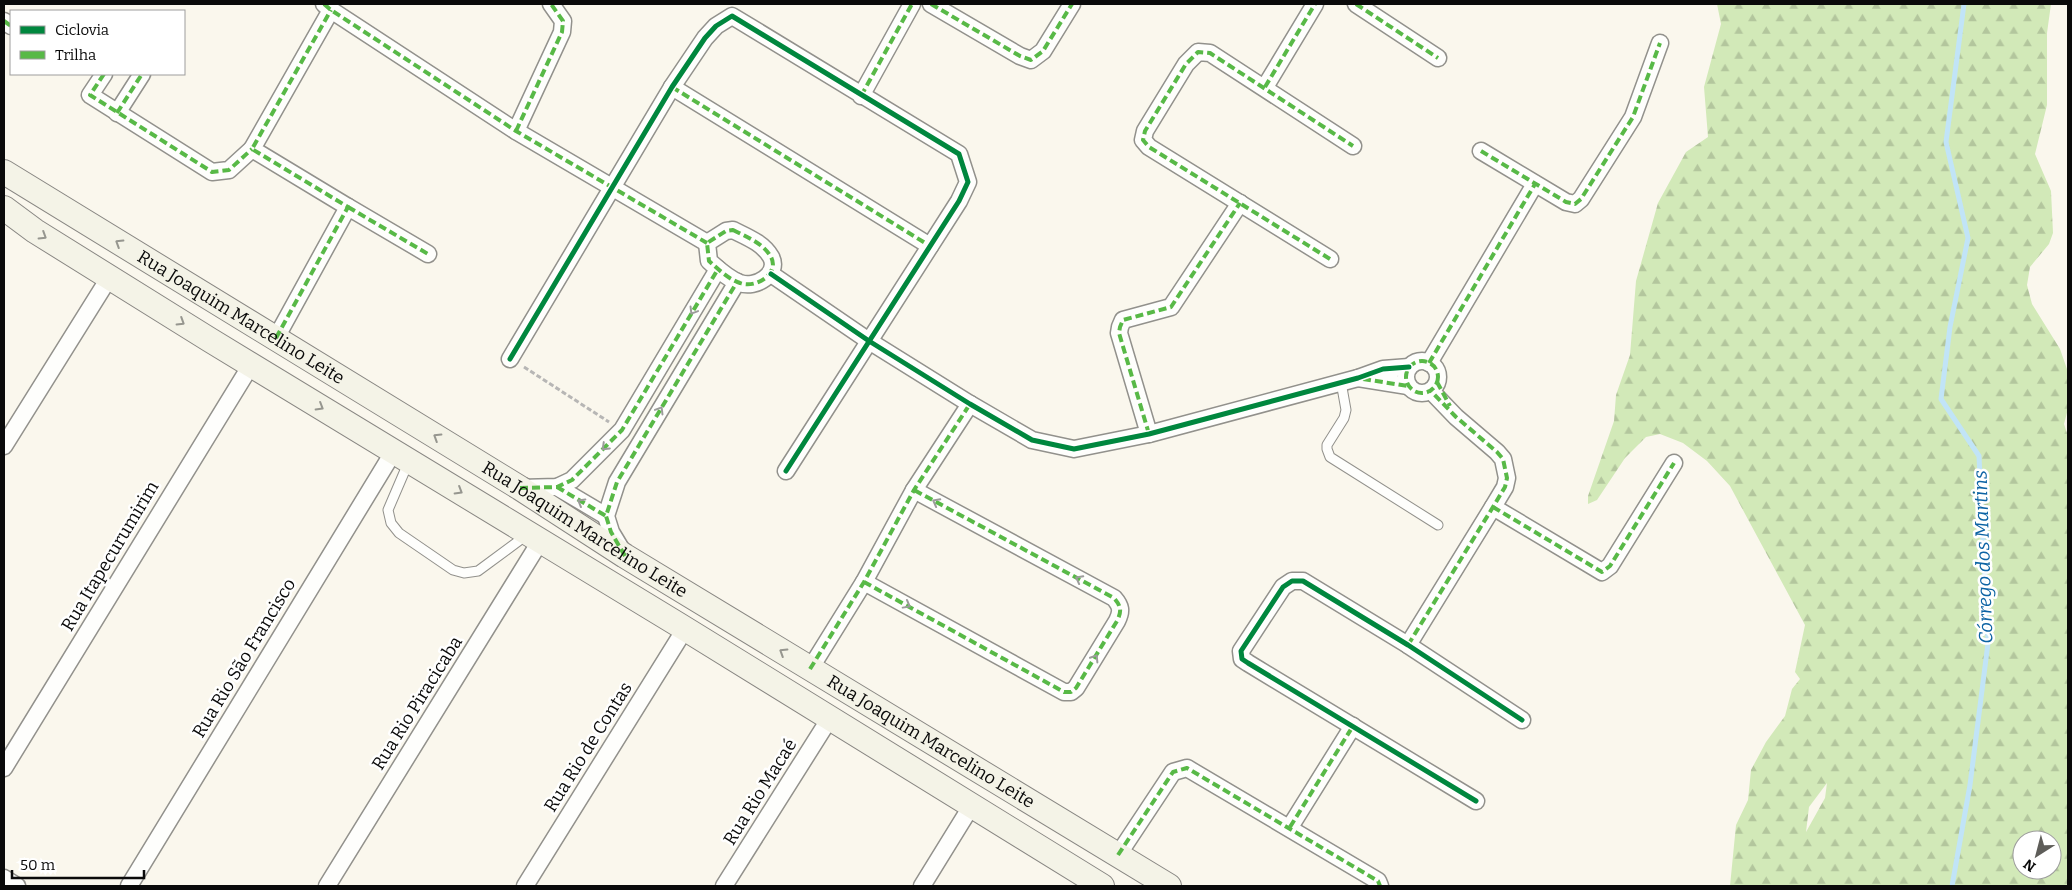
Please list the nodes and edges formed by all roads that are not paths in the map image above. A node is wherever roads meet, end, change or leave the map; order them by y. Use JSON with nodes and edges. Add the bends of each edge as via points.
{"nodes":[{"id":1,"x":551,"y":4,"type":"edge"},
{"id":2,"x":912,"y":4,"type":"edge"},
{"id":3,"x":931,"y":4,"type":"edge"},
{"id":4,"x":1072,"y":4,"type":"edge"},
{"id":5,"x":1316,"y":4,"type":"edge"},
{"id":6,"x":1356,"y":4,"type":"edge"},
{"id":7,"x":328,"y":7,"type":"edge"},
{"id":8,"x":1660,"y":43,"type":"dead end"},
{"id":9,"x":1438,"y":58,"type":"dead end"},
{"id":10,"x":103,"y":75,"type":"edge"},
{"id":11,"x":141,"y":75,"type":"edge"},
{"id":12,"x":672,"y":87,"type":"junction"},
{"id":13,"x":1265,"y":87,"type":"junction"},
{"id":14,"x":861,"y":96,"type":"junction"},
{"id":15,"x":117,"y":113,"type":"junction"},
{"id":16,"x":516,"y":131,"type":"junction"},
{"id":17,"x":1353,"y":146,"type":"dead end"},
{"id":18,"x":252,"y":149,"type":"junction"},
{"id":19,"x":1481,"y":151,"type":"dead end"},
{"id":20,"x":4,"y":172,"type":"edge"},
{"id":21,"x":1535,"y":184,"type":"junction"},
{"id":22,"x":613,"y":187,"type":"junction"},
{"id":23,"x":1240,"y":203,"type":"junction"},
{"id":24,"x":348,"y":207,"type":"junction"},
{"id":25,"x":4,"y":208,"type":"edge"},
{"id":26,"x":706,"y":243,"type":"junction"},
{"id":27,"x":930,"y":246,"type":"junction"},
{"id":28,"x":428,"y":254,"type":"dead end"},
{"id":29,"x":1330,"y":258,"type":"dead end"},
{"id":30,"x":718,"y":269,"type":"junction"},
{"id":31,"x":167,"y":273,"type":"junction"},
{"id":32,"x":770,"y":274,"type":"junction"},
{"id":33,"x":109,"y":278,"type":"junction"},
{"id":34,"x":737,"y":282,"type":"junction"},
{"id":35,"x":148,"y":301,"type":"junction"},
{"id":36,"x":227,"y":310,"type":"junction"},
{"id":37,"x":276,"y":338,"type":"junction"},
{"id":38,"x":210,"y":340,"type":"junction"},
{"id":39,"x":869,"y":341,"type":"junction"},
{"id":40,"x":510,"y":359,"type":"road end"},
{"id":41,"x":1429,"y":363,"type":"junction"},
{"id":42,"x":251,"y":365,"type":"junction"},
{"id":43,"x":1409,"y":367,"type":"junction"},
{"id":44,"x":1358,"y":378,"type":"junction"},
{"id":45,"x":1341,"y":382,"type":"junction"},
{"id":46,"x":1408,"y":386,"type":"junction"},
{"id":47,"x":1434,"y":386,"type":"junction"},
{"id":48,"x":970,"y":404,"type":"junction"},
{"id":49,"x":1150,"y":434,"type":"junction"},
{"id":50,"x":4,"y":446,"type":"edge"},
{"id":51,"x":401,"y":456,"type":"junction"},
{"id":52,"x":1674,"y":463,"type":"dead end"},
{"id":53,"x":786,"y":471,"type":"dead end"},
{"id":54,"x":520,"y":488,"type":"junction"},
{"id":55,"x":557,"y":488,"type":"junction"},
{"id":56,"x":914,"y":490,"type":"junction"},
{"id":57,"x":1493,"y":507,"type":"junction"},
{"id":58,"x":606,"y":516,"type":"junction"},
{"id":59,"x":1438,"y":526,"type":"dead end"},
{"id":60,"x":535,"y":536,"type":"junction"},
{"id":61,"x":626,"y":556,"type":"junction"},
{"id":62,"x":572,"y":559,"type":"junction"},
{"id":63,"x":864,"y":582,"type":"junction"},
{"id":64,"x":718,"y":612,"type":"junction"},
{"id":65,"x":685,"y":629,"type":"junction"},
{"id":66,"x":1408,"y":646,"type":"junction"},
{"id":67,"x":810,"y":669,"type":"junction"},
{"id":68,"x":830,"y":718,"type":"junction"},
{"id":69,"x":1522,"y":720,"type":"dead end"},
{"id":70,"x":1353,"y":726,"type":"junction"},
{"id":71,"x":4,"y":768,"type":"edge"},
{"id":72,"x":1476,"y":801,"type":"dead end"},
{"id":73,"x":972,"y":805,"type":"junction"},
{"id":74,"x":1055,"y":816,"type":"junction"},
{"id":75,"x":1290,"y":827,"type":"junction"},
{"id":76,"x":1037,"y":846,"type":"junction"},
{"id":77,"x":1108,"y":849,"type":"junction"},
{"id":78,"x":1078,"y":871,"type":"junction"},
{"id":79,"x":4,"y":878,"type":"edge"},
{"id":80,"x":17,"y":886,"type":"edge"},
{"id":81,"x":129,"y":886,"type":"edge"},
{"id":82,"x":327,"y":886,"type":"edge"},
{"id":83,"x":526,"y":886,"type":"edge"},
{"id":84,"x":724,"y":886,"type":"edge"},
{"id":85,"x":922,"y":886,"type":"edge"},
{"id":86,"x":1102,"y":886,"type":"edge"},
{"id":87,"x":1169,"y":886,"type":"edge"},
{"id":88,"x":1380,"y":886,"type":"edge"}],
"edges":[{"from":1,"to":16,"type":"street","via":[[563,21],[562,32]]},
{"from":2,"to":14,"type":"street"},
{"from":3,"to":4,"type":"street","via":[[1031,60],[1044,51]]},
{"from":5,"to":13,"type":"street"},
{"from":6,"to":9,"type":"street"},
{"from":7,"to":16,"type":"street"},
{"from":7,"to":18,"type":"street"},
{"from":8,"to":21,"type":"street","via":[[1632,116],[1581,199],[1575,204],[1566,202]]},
{"from":10,"to":15,"type":"street","via":[[90,95]]},
{"from":11,"to":15,"type":"street"},
{"from":12,"to":14,"type":"street","via":[[705,38],[732,16]]},
{"from":12,"to":22,"type":"street"},
{"from":12,"to":27,"type":"street"},
{"from":13,"to":17,"type":"street"},
{"from":13,"to":23,"type":"street","via":[[1210,53],[1198,52],[1186,64],[1145,131],[1143,140]]},
{"from":14,"to":27,"type":"street","via":[[959,154],[968,182]]},
{"from":15,"to":18,"type":"street","via":[[212,172],[229,170]]},
{"from":16,"to":22,"type":"street"},
{"from":18,"to":24,"type":"street"},
{"from":19,"to":21,"type":"street"},
{"from":31,"to":20,"type":"main road","name":"Rua Joaquim Marcelino Leite","one_way":true},
{"from":21,"to":41,"type":"street"},
{"from":22,"to":26,"type":"street"},
{"from":22,"to":40,"type":"street"},
{"from":23,"to":29,"type":"street"},
{"from":23,"to":49,"type":"street","via":[[1170,307],[1123,320],[1120,327],[1119,333]]},
{"from":24,"to":28,"type":"street"},
{"from":24,"to":37,"type":"street"},
{"from":25,"to":33,"type":"main road","name":"Rua Joaquim Marcelino Leite","one_way":true},
{"from":26,"to":30,"type":"street","via":[[709,261]]},
{"from":26,"to":32,"type":"street","via":[[733,230],[763,247],[771,257]]},
{"from":27,"to":39,"type":"street"},
{"from":30,"to":34,"type":"street"},
{"from":30,"to":55,"type":"street","one_way":true,"via":[[622,430],[572,480]]},
{"from":31,"to":35,"type":"main road","via":[[161,294]]},
{"from":31,"to":36,"type":"main road","name":"Rua Joaquim Marcelino Leite"},
{"from":32,"to":34,"type":"street","via":[[758,282]]},
{"from":32,"to":39,"type":"street"},
{"from":33,"to":35,"type":"main road","name":"Rua Joaquim Marcelino Leite"},
{"from":33,"to":50,"type":"street"},
{"from":58,"to":34,"type":"street","one_way":true,"via":[[617,482]]},
{"from":35,"to":38,"type":"main road","name":"Rua Joaquim Marcelino Leite","one_way":true},
{"from":36,"to":37,"type":"main road","name":"Rua Joaquim Marcelino Leite"},
{"from":36,"to":38,"type":"main road","via":[[211,321],[208,328]]},
{"from":54,"to":37,"type":"main road","name":"Rua Joaquim Marcelino Leite","one_way":true},
{"from":38,"to":42,"type":"main road","name":"Rua Joaquim Marcelino Leite"},
{"from":39,"to":48,"type":"street"},
{"from":39,"to":53,"type":"street"},
{"from":41,"to":43,"type":"street","via":[[1418,362]]},
{"from":41,"to":47,"type":"street","via":[[1437,371]]},
{"from":42,"to":51,"type":"main road","name":"Rua Joaquim Marcelino Leite","one_way":true},
{"from":42,"to":71,"type":"street","name":"Rua Itapecurumirim"},
{"from":43,"to":44,"type":"street","via":[[1383,369]]},
{"from":43,"to":46,"type":"street","via":[[1405,376]]},
{"from":44,"to":45,"type":"street"},
{"from":44,"to":46,"type":"street"},
{"from":45,"to":49,"type":"street"},
{"from":45,"to":59,"type":"lane","via":[[1346,410],[1327,446],[1330,457]]},
{"from":46,"to":47,"type":"street","via":[[1421,394]]},
{"from":47,"to":57,"type":"street","via":[[1456,417],[1503,459],[1507,478]]},
{"from":48,"to":49,"type":"street","via":[[1032,440],[1074,449]]},
{"from":48,"to":56,"type":"street"},
{"from":51,"to":54,"type":"main road","via":[[398,441],[402,438],[411,440],[485,484]]},
{"from":51,"to":60,"type":"main road","name":"Rua Joaquim Marcelino Leite","one_way":true},
{"from":51,"to":60,"type":"lane","via":[[388,510],[391,522],[399,533],[453,570],[464,573],[478,571]]},
{"from":51,"to":81,"type":"street","name":"Rua Rio São Francisco"},
{"from":52,"to":57,"type":"street","via":[[1610,566],[1602,572]]},
{"from":54,"to":55,"type":"street"},
{"from":54,"to":61,"type":"main road","name":"Rua Joaquim Marcelino Leite"},
{"from":58,"to":55,"type":"street","one_way":true},
{"from":56,"to":63,"type":"street"},
{"from":63,"to":56,"type":"street","one_way":true,"via":[[1064,692],[1076,688],[1117,622],[1121,613],[1114,598]]},
{"from":57,"to":66,"type":"street"},
{"from":58,"to":61,"type":"street","via":[[611,532]]},
{"from":60,"to":62,"type":"main road","name":"Rua Joaquim Marcelino Leite"},
{"from":60,"to":82,"type":"street","name":"Rua Rio Piracicaba"},
{"from":61,"to":64,"type":"main road","name":"Rua Joaquim Marcelino Leite"},
{"from":62,"to":64,"type":"main road","via":[[610,570],[696,624],[705,626],[713,622]]},
{"from":62,"to":65,"type":"main road","name":"Rua Joaquim Marcelino Leite"},
{"from":63,"to":67,"type":"street"},
{"from":67,"to":64,"type":"main road","name":"Rua Joaquim Marcelino Leite","one_way":true},
{"from":65,"to":68,"type":"main road","name":"Rua Joaquim Marcelino Leite"},
{"from":65,"to":83,"type":"street","name":"Rua Rio de Contas"},
{"from":66,"to":69,"type":"street"},
{"from":66,"to":70,"type":"street","via":[[1303,580],[1292,581],[1283,587],[1241,651],[1242,659]]},
{"from":67,"to":74,"type":"main road","name":"Rua Joaquim Marcelino Leite"},
{"from":68,"to":73,"type":"main road","name":"Rua Joaquim Marcelino Leite"},
{"from":68,"to":84,"type":"street","name":"Rua Rio Macaé"},
{"from":70,"to":72,"type":"street"},
{"from":70,"to":75,"type":"street"},
{"from":73,"to":76,"type":"main road","name":"Rua Joaquim Marcelino Leite"},
{"from":73,"to":85,"type":"street"},
{"from":74,"to":76,"type":"main road","via":[[1051,833]]},
{"from":74,"to":77,"type":"main road","name":"Rua Joaquim Marcelino Leite"},
{"from":75,"to":77,"type":"street","via":[[1187,768],[1173,772]]},
{"from":75,"to":88,"type":"street","via":[[1378,881]]},
{"from":76,"to":78,"type":"main road","name":"Rua Joaquim Marcelino Leite"},
{"from":77,"to":78,"type":"main road","via":[[1080,844],[1073,859]]},
{"from":77,"to":87,"type":"main road","name":"Rua Joaquim Marcelino Leite"},
{"from":78,"to":86,"type":"main road","name":"Rua Joaquim Marcelino Leite"},
{"from":79,"to":80,"type":"street"}]}
